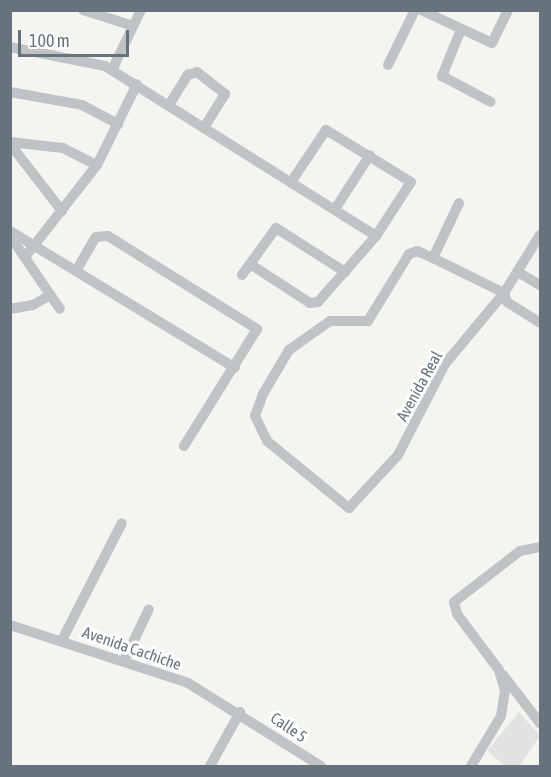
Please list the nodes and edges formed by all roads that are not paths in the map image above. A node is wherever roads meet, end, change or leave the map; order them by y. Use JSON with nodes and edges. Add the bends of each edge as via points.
{"nodes":[{"id":1,"x":83,"y":10,"type":"edge"},
{"id":2,"x":141,"y":10,"type":"edge"},
{"id":3,"x":415,"y":10,"type":"edge"},
{"id":4,"x":421,"y":10,"type":"edge"},
{"id":5,"x":508,"y":10,"type":"edge"},
{"id":6,"x":133,"y":26,"type":"junction"},
{"id":7,"x":460,"y":32,"type":"junction"},
{"id":8,"x":10,"y":47,"type":"edge"},
{"id":9,"x":388,"y":65,"type":"dead end"},
{"id":10,"x":112,"y":70,"type":"junction"},
{"id":11,"x":137,"y":84,"type":"junction"},
{"id":12,"x":10,"y":92,"type":"edge"},
{"id":13,"x":491,"y":102,"type":"dead end"},
{"id":14,"x":169,"y":105,"type":"junction"},
{"id":15,"x":118,"y":124,"type":"junction"},
{"id":16,"x":204,"y":128,"type":"junction"},
{"id":17,"x":10,"y":143,"type":"edge"},
{"id":18,"x":370,"y":155,"type":"junction"},
{"id":19,"x":97,"y":165,"type":"junction"},
{"id":20,"x":291,"y":182,"type":"junction"},
{"id":21,"x":459,"y":203,"type":"dead end"},
{"id":22,"x":335,"y":209,"type":"junction"},
{"id":23,"x":62,"y":212,"type":"junction"},
{"id":24,"x":10,"y":231,"type":"edge"},
{"id":25,"x":540,"y":235,"type":"edge"},
{"id":26,"x":10,"y":236,"type":"edge"},
{"id":27,"x":376,"y":236,"type":"junction"},
{"id":28,"x":35,"y":246,"type":"junction"},
{"id":29,"x":25,"y":257,"type":"junction"},
{"id":30,"x":433,"y":258,"type":"junction"},
{"id":31,"x":250,"y":264,"type":"junction"},
{"id":32,"x":76,"y":271,"type":"junction"},
{"id":33,"x":345,"y":272,"type":"junction"},
{"id":34,"x":518,"y":272,"type":"junction"},
{"id":35,"x":242,"y":275,"type":"dead end"},
{"id":36,"x":540,"y":285,"type":"edge"},
{"id":37,"x":504,"y":292,"type":"junction"},
{"id":38,"x":50,"y":295,"type":"junction"},
{"id":39,"x":10,"y":309,"type":"edge"},
{"id":40,"x":60,"y":309,"type":"dead end"},
{"id":41,"x":540,"y":323,"type":"edge"},
{"id":42,"x":235,"y":368,"type":"junction"},
{"id":43,"x":184,"y":446,"type":"dead end"},
{"id":44,"x":122,"y":523,"type":"dead end"},
{"id":45,"x":540,"y":547,"type":"edge"},
{"id":46,"x":149,"y":609,"type":"dead end"},
{"id":47,"x":10,"y":625,"type":"edge"},
{"id":48,"x":62,"y":640,"type":"junction"},
{"id":49,"x":125,"y":658,"type":"junction"},
{"id":50,"x":499,"y":670,"type":"junction"},
{"id":51,"x":240,"y":712,"type":"junction"},
{"id":52,"x":540,"y":723,"type":"edge"},
{"id":53,"x":210,"y":766,"type":"edge"},
{"id":54,"x":321,"y":766,"type":"edge"},
{"id":55,"x":471,"y":766,"type":"edge"}],
"edges":[{"from":1,"to":6,"type":"street"},
{"from":2,"to":6,"type":"street"},
{"from":3,"to":9,"type":"street"},
{"from":4,"to":7,"type":"street"},
{"from":5,"to":7,"type":"street","via":[[492,43]]},
{"from":6,"to":10,"type":"street"},
{"from":7,"to":13,"type":"street","via":[[442,76]]},
{"from":8,"to":10,"type":"street"},
{"from":10,"to":11,"type":"street"},
{"from":11,"to":14,"type":"street"},
{"from":11,"to":15,"type":"street"},
{"from":12,"to":15,"type":"street","via":[[82,105]]},
{"from":14,"to":16,"type":"street"},
{"from":14,"to":16,"type":"street","via":[[188,75],[197,72],[225,94]]},
{"from":15,"to":19,"type":"street"},
{"from":16,"to":20,"type":"street"},
{"from":17,"to":19,"type":"street","via":[[63,148]]},
{"from":17,"to":23,"type":"street"},
{"from":18,"to":20,"type":"street","via":[[326,130]]},
{"from":18,"to":22,"type":"street"},
{"from":18,"to":27,"type":"street","via":[[411,182]]},
{"from":19,"to":23,"type":"street"},
{"from":20,"to":22,"type":"street"},
{"from":21,"to":30,"type":"street"},
{"from":22,"to":27,"type":"street"},
{"from":23,"to":28,"type":"street"},
{"from":24,"to":28,"type":"street"},
{"from":25,"to":34,"type":"street","name":"Avenida Real"},
{"from":26,"to":29,"type":"street"},
{"from":27,"to":33,"type":"street"},
{"from":28,"to":29,"type":"street"},
{"from":28,"to":32,"type":"street"},
{"from":29,"to":38,"type":"street"},
{"from":30,"to":37,"type":"street"},
{"from":30,"to":37,"type":"street","name":"Avenida Real","via":[[417,251],[409,254],[368,321],[334,319],[289,350],[263,394],[257,426],[338,502],[354,505],[398,455],[445,364]]},
{"from":31,"to":33,"type":"street","via":[[314,303]]},
{"from":31,"to":33,"type":"street","via":[[276,228]]},
{"from":31,"to":35,"type":"street"},
{"from":32,"to":42,"type":"street"},
{"from":32,"to":42,"type":"street","via":[[96,237],[108,236],[257,329]]},
{"from":34,"to":36,"type":"street"},
{"from":34,"to":37,"type":"street","name":"Avenida Real"},
{"from":37,"to":41,"type":"street","via":[[507,302]]},
{"from":38,"to":39,"type":"street","via":[[33,305]]},
{"from":38,"to":40,"type":"street"},
{"from":42,"to":43,"type":"street"},
{"from":44,"to":48,"type":"street"},
{"from":45,"to":50,"type":"street","via":[[520,550],[454,602],[457,614]]},
{"from":46,"to":49,"type":"street"},
{"from":47,"to":48,"type":"street","name":"Avenida Cachiche"},
{"from":48,"to":49,"type":"street","name":"Avenida Cachiche"},
{"from":49,"to":51,"type":"street","name":"Avenida Cachiche","via":[[188,683]]},
{"from":50,"to":52,"type":"street"},
{"from":50,"to":55,"type":"street","via":[[505,690],[501,716]]},
{"from":51,"to":53,"type":"street"},
{"from":51,"to":54,"type":"street","name":"Calle 5"}]}
